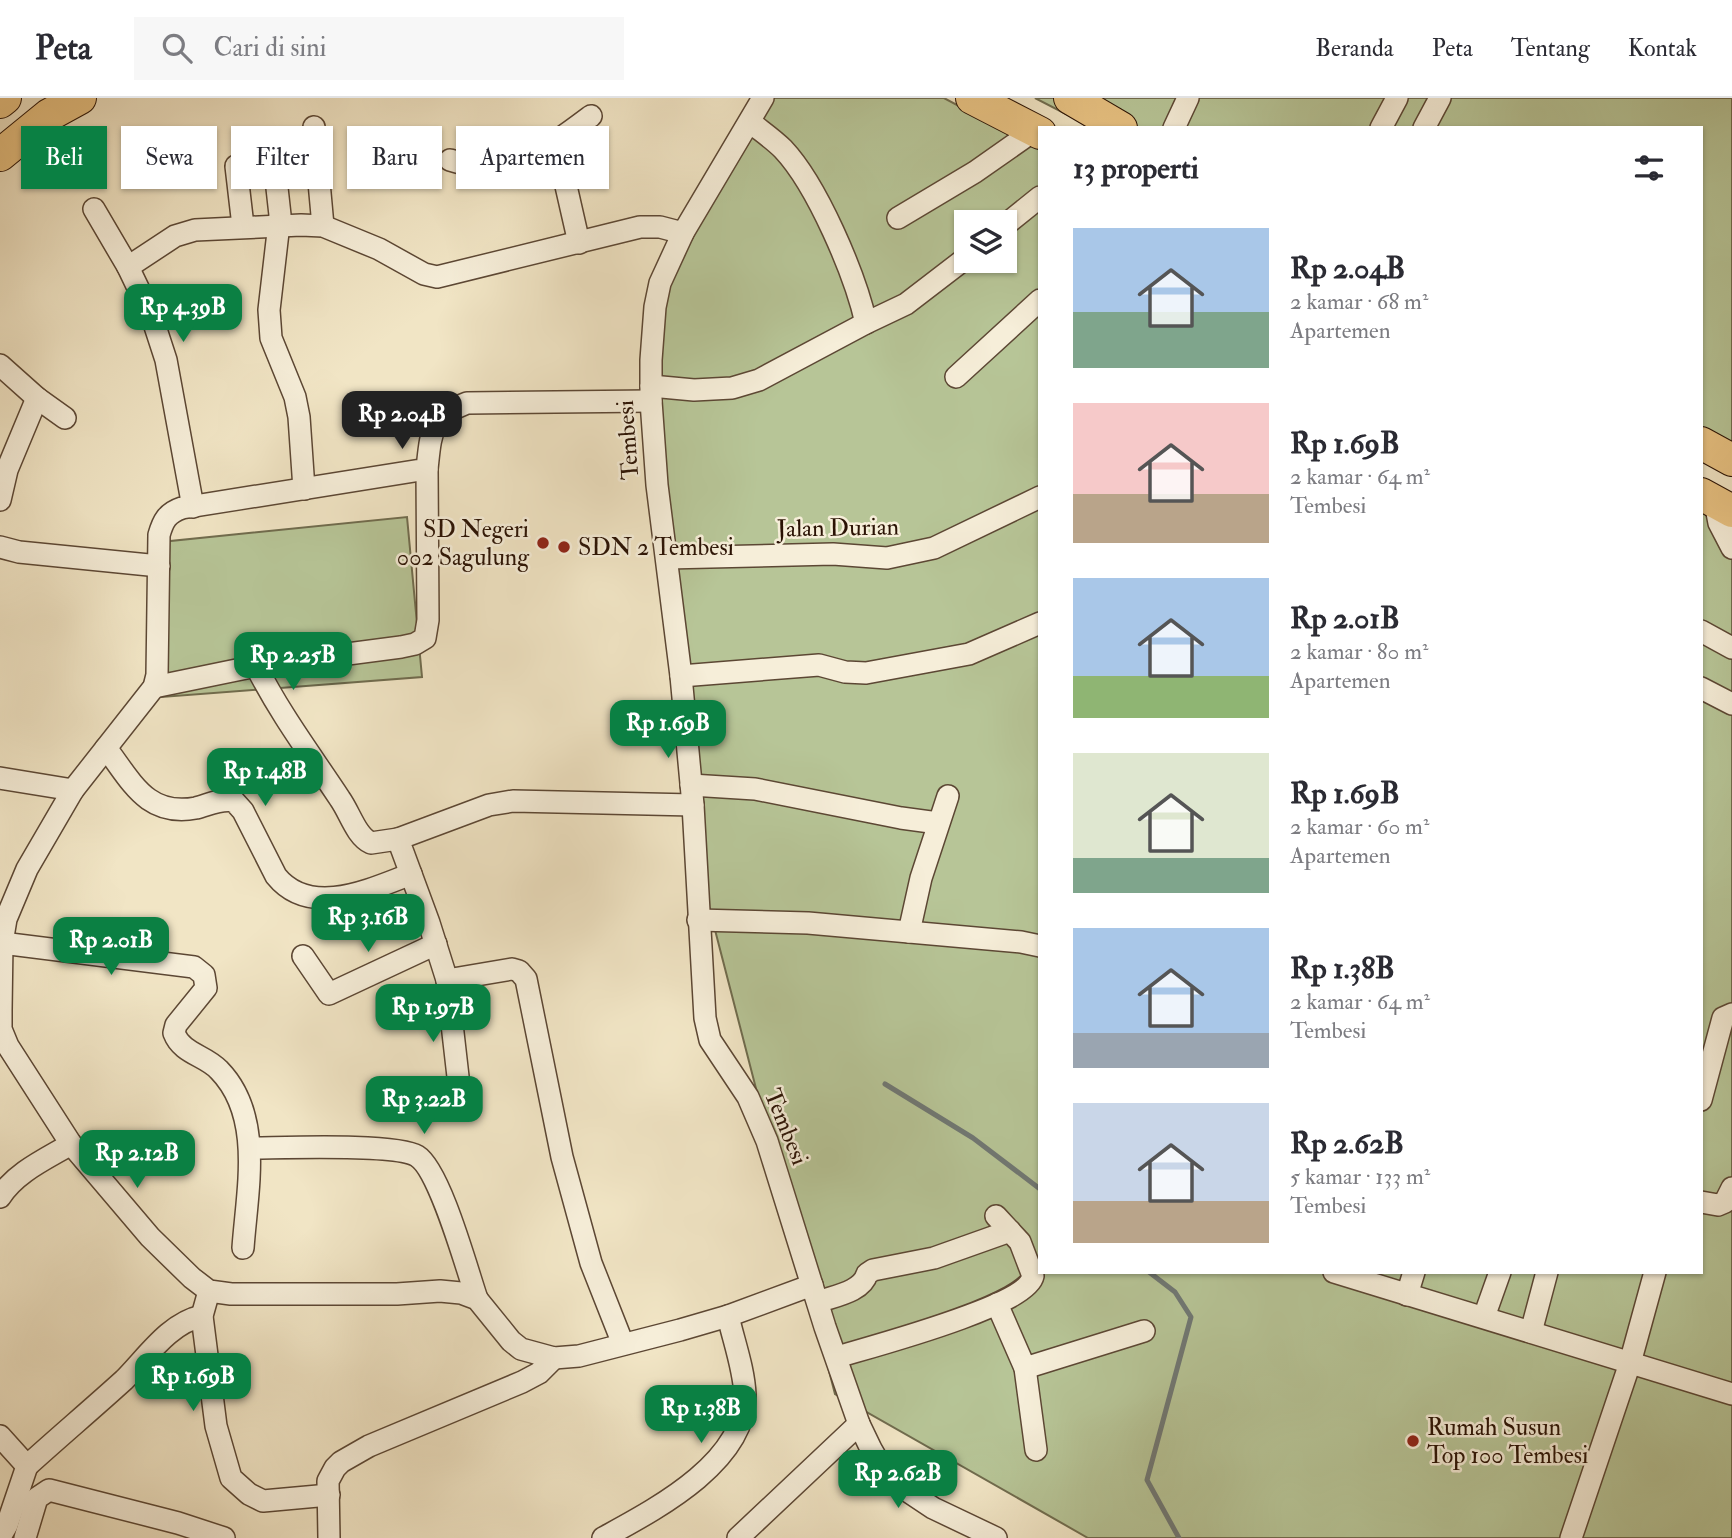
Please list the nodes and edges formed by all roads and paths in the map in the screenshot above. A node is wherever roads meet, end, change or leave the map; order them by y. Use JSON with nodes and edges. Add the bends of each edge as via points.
{"nodes":[{"id":1,"x":5,"y":98,"type":"edge"},
{"id":2,"x":80,"y":98,"type":"edge"},
{"id":3,"x":763,"y":98,"type":"edge"},
{"id":4,"x":972,"y":98,"type":"edge"},
{"id":5,"x":1070,"y":98,"type":"edge"},
{"id":6,"x":1188,"y":98,"type":"edge"},
{"id":7,"x":1397,"y":98,"type":"edge"},
{"id":8,"x":1440,"y":98,"type":"edge"},
{"id":9,"x":0,"y":102,"type":"edge"},
{"id":10,"x":591,"y":116,"type":"dead end"},
{"id":11,"x":750,"y":122,"type":"junction"},
{"id":12,"x":578,"y":126,"type":"edge"},
{"id":13,"x":1118,"y":126,"type":"edge"},
{"id":14,"x":1175,"y":126,"type":"edge"},
{"id":15,"x":1382,"y":126,"type":"edge"},
{"id":16,"x":1425,"y":126,"type":"edge"},
{"id":17,"x":1037,"y":132,"type":"edge"},
{"id":18,"x":0,"y":155,"type":"edge"},
{"id":19,"x":450,"y":160,"type":"dead end"},
{"id":20,"x":456,"y":162,"type":"edge"},
{"id":21,"x":239,"y":189,"type":"edge"},
{"id":22,"x":277,"y":189,"type":"edge"},
{"id":23,"x":320,"y":189,"type":"edge"},
{"id":24,"x":567,"y":189,"type":"edge"},
{"id":25,"x":1038,"y":199,"type":"edge"},
{"id":26,"x":93,"y":209,"type":"dead end"},
{"id":27,"x":1017,"y":216,"type":"edge"},
{"id":28,"x":898,"y":218,"type":"dead end"},
{"id":29,"x":243,"y":226,"type":"junction"},
{"id":30,"x":279,"y":226,"type":"junction"},
{"id":31,"x":324,"y":226,"type":"junction"},
{"id":32,"x":684,"y":233,"type":"junction"},
{"id":33,"x":579,"y":243,"type":"junction"},
{"id":34,"x":128,"y":267,"type":"junction"},
{"id":35,"x":954,"y":267,"type":"edge"},
{"id":36,"x":1038,"y":302,"type":"edge"},
{"id":37,"x":866,"y":323,"type":"junction"},
{"id":38,"x":0,"y":365,"type":"edge"},
{"id":39,"x":956,"y":377,"type":"dead end"},
{"id":40,"x":651,"y":393,"type":"junction"},
{"id":41,"x":37,"y":398,"type":"junction"},
{"id":42,"x":65,"y":418,"type":"dead end"},
{"id":43,"x":1703,"y":444,"type":"edge"},
{"id":44,"x":1732,"y":460,"type":"edge"},
{"id":45,"x":427,"y":469,"type":"junction"},
{"id":46,"x":304,"y":489,"type":"junction"},
{"id":47,"x":1038,"y":498,"type":"edge"},
{"id":48,"x":0,"y":500,"type":"edge"},
{"id":49,"x":1716,"y":502,"type":"edge"},
{"id":50,"x":192,"y":507,"type":"junction"},
{"id":51,"x":0,"y":547,"type":"edge"},
{"id":52,"x":1732,"y":548,"type":"edge"},
{"id":53,"x":667,"y":558,"type":"junction"},
{"id":54,"x":159,"y":566,"type":"junction"},
{"id":55,"x":1038,"y":624,"type":"edge"},
{"id":56,"x":1703,"y":632,"type":"edge"},
{"id":57,"x":1732,"y":648,"type":"edge"},
{"id":58,"x":256,"y":666,"type":"junction"},
{"id":59,"x":681,"y":676,"type":"junction"},
{"id":60,"x":154,"y":687,"type":"junction"},
{"id":61,"x":1703,"y":689,"type":"edge"},
{"id":62,"x":1732,"y":704,"type":"edge"},
{"id":63,"x":106,"y":748,"type":"junction"},
{"id":64,"x":0,"y":778,"type":"edge"},
{"id":65,"x":74,"y":790,"type":"junction"},
{"id":66,"x":692,"y":795,"type":"junction"},
{"id":67,"x":948,"y":796,"type":"dead end"},
{"id":68,"x":938,"y":823,"type":"junction"},
{"id":69,"x":397,"y":839,"type":"junction"},
{"id":70,"x":411,"y":874,"type":"junction"},
{"id":71,"x":698,"y":920,"type":"junction"},
{"id":72,"x":909,"y":932,"type":"junction"},
{"id":73,"x":1036,"y":938,"type":"edge"},
{"id":74,"x":2,"y":943,"type":"junction"},
{"id":75,"x":436,"y":944,"type":"junction"},
{"id":76,"x":303,"y":956,"type":"dead end"},
{"id":77,"x":447,"y":980,"type":"junction"},
{"id":78,"x":1732,"y":1014,"type":"edge"},
{"id":79,"x":1,"y":1029,"type":"edge"},
{"id":80,"x":1703,"y":1093,"type":"edge"},
{"id":81,"x":461,"y":1103,"type":"dead end"},
{"id":82,"x":71,"y":1144,"type":"junction"},
{"id":83,"x":250,"y":1148,"type":"junction"},
{"id":84,"x":1732,"y":1188,"type":"edge"},
{"id":85,"x":0,"y":1197,"type":"edge"},
{"id":86,"x":1703,"y":1202,"type":"edge"},
{"id":87,"x":243,"y":1248,"type":"dead end"},
{"id":88,"x":1342,"y":1274,"type":"edge"},
{"id":89,"x":1413,"y":1274,"type":"edge"},
{"id":90,"x":1499,"y":1274,"type":"edge"},
{"id":91,"x":1546,"y":1274,"type":"edge"},
{"id":92,"x":1654,"y":1274,"type":"edge"},
{"id":93,"x":209,"y":1291,"type":"junction"},
{"id":94,"x":815,"y":1294,"type":"junction"},
{"id":95,"x":1407,"y":1295,"type":"junction"},
{"id":96,"x":477,"y":1299,"type":"junction"},
{"id":97,"x":997,"y":1304,"type":"junction"},
{"id":98,"x":202,"y":1316,"type":"junction"},
{"id":99,"x":728,"y":1316,"type":"junction"},
{"id":100,"x":1484,"y":1317,"type":"junction"},
{"id":101,"x":1144,"y":1331,"type":"dead end"},
{"id":102,"x":1531,"y":1332,"type":"junction"},
{"id":103,"x":623,"y":1343,"type":"junction"},
{"id":104,"x":837,"y":1356,"type":"junction"},
{"id":105,"x":554,"y":1358,"type":"junction"},
{"id":106,"x":1630,"y":1363,"type":"junction"},
{"id":107,"x":1025,"y":1368,"type":"junction"},
{"id":108,"x":1732,"y":1394,"type":"edge"},
{"id":109,"x":859,"y":1424,"type":"junction"},
{"id":110,"x":0,"y":1436,"type":"edge"},
{"id":111,"x":1036,"y":1450,"type":"dead end"},
{"id":112,"x":27,"y":1466,"type":"junction"},
{"id":113,"x":329,"y":1495,"type":"junction"},
{"id":114,"x":0,"y":1537,"type":"edge"},
{"id":115,"x":742,"y":1537,"type":"edge"},
{"id":116,"x":25,"y":1538,"type":"edge"},
{"id":117,"x":224,"y":1538,"type":"edge"},
{"id":118,"x":329,"y":1538,"type":"edge"},
{"id":119,"x":603,"y":1538,"type":"edge"},
{"id":120,"x":996,"y":1538,"type":"edge"},
{"id":121,"x":1571,"y":1538,"type":"edge"}],
"edges":[{"from":1,"to":9,"type":"highway"},
{"from":2,"to":18,"type":"highway"},
{"from":3,"to":11,"type":"street","name":"Tembesi"},
{"from":4,"to":17,"type":"highway"},
{"from":5,"to":13,"type":"highway"},
{"from":6,"to":14,"type":"street"},
{"from":7,"to":15,"type":"street"},
{"from":8,"to":16,"type":"street"},
{"from":10,"to":12,"type":"street"},
{"from":11,"to":32,"type":"street","name":"Tembesi"},
{"from":11,"to":37,"type":"street","via":[[783,150],[813,193],[855,284]]},
{"from":17,"to":28,"type":"street"},
{"from":19,"to":20,"type":"street"},
{"from":21,"to":29,"type":"street"},
{"from":22,"to":30,"type":"street"},
{"from":23,"to":31,"type":"street"},
{"from":24,"to":33,"type":"street"},
{"from":25,"to":27,"type":"street"},
{"from":26,"to":34,"type":"street"},
{"from":29,"to":30,"type":"street"},
{"from":29,"to":34,"type":"street","via":[[175,236]]},
{"from":30,"to":31,"type":"street"},
{"from":30,"to":46,"type":"street","via":[[269,310],[271,338],[295,397]]},
{"from":31,"to":33,"type":"street","via":[[437,277]]},
{"from":32,"to":33,"type":"street","via":[[640,227]]},
{"from":32,"to":40,"type":"street","name":"Tembesi","via":[[660,283],[655,307]]},
{"from":34,"to":50,"type":"street","via":[[166,360]]},
{"from":35,"to":37,"type":"street","via":[[906,304]]},
{"from":36,"to":39,"type":"street"},
{"from":37,"to":40,"type":"street","via":[[741,386]]},
{"from":38,"to":41,"type":"street"},
{"from":40,"to":45,"type":"street","via":[[467,403],[448,410],[438,421]]},
{"from":40,"to":53,"type":"street","name":"Tembesi"},
{"from":41,"to":42,"type":"street"},
{"from":41,"to":48,"type":"street","via":[[7,470]]},
{"from":43,"to":44,"type":"highway"},
{"from":45,"to":46,"type":"street"},
{"from":45,"to":58,"type":"street","via":[[425,638],[401,647]]},
{"from":46,"to":50,"type":"street"},
{"from":47,"to":53,"type":"street","name":"Jalan Durian","via":[[934,548],[887,558],[833,554]]},
{"from":49,"to":52,"type":"street","via":[[1719,523]]},
{"from":50,"to":54,"type":"street","via":[[175,510],[165,519],[159,535]]},
{"from":51,"to":54,"type":"street"},
{"from":53,"to":59,"type":"street","name":"Tembesi"},
{"from":54,"to":60,"type":"street"},
{"from":55,"to":59,"type":"street","via":[[969,654],[866,673],[819,665]]},
{"from":56,"to":57,"type":"street"},
{"from":58,"to":60,"type":"street"},
{"from":58,"to":69,"type":"street","via":[[362,837],[371,843]]},
{"from":59,"to":66,"type":"street","name":"Tembesi"},
{"from":60,"to":63,"type":"street"},
{"from":61,"to":62,"type":"street"},
{"from":63,"to":65,"type":"street"},
{"from":63,"to":70,"type":"street","via":[[146,798],[160,807],[174,810],[234,801],[276,876],[297,894],[346,897]]},
{"from":64,"to":65,"type":"street"},
{"from":65,"to":74,"type":"street","via":[[27,869],[6,919]]},
{"from":66,"to":68,"type":"street","via":[[755,789]]},
{"from":66,"to":69,"type":"street","via":[[513,801],[489,805]]},
{"from":66,"to":71,"type":"street","name":"Tembesi"},
{"from":67,"to":68,"type":"street"},
{"from":68,"to":72,"type":"street"},
{"from":69,"to":70,"type":"street"},
{"from":70,"to":75,"type":"street"},
{"from":71,"to":72,"type":"street"},
{"from":71,"to":94,"type":"street","name":"Tembesi","via":[[710,1040],[757,1116]]},
{"from":72,"to":73,"type":"street"},
{"from":74,"to":79,"type":"street"},
{"from":74,"to":83,"type":"street","via":[[200,970],[207,979],[206,988],[174,1033],[180,1045],[212,1063],[231,1086],[241,1104]]},
{"from":75,"to":76,"type":"street","via":[[328,994]]},
{"from":75,"to":77,"type":"street"},
{"from":77,"to":81,"type":"street"},
{"from":77,"to":103,"type":"street","via":[[512,969],[526,979],[566,1170],[591,1263]]},
{"from":78,"to":80,"type":"street","via":[[1723,1018]]},
{"from":79,"to":82,"type":"street"},
{"from":82,"to":85,"type":"street","via":[[21,1175]]},
{"from":82,"to":93,"type":"street","via":[[150,1237]]},
{"from":83,"to":87,"type":"street"},
{"from":83,"to":96,"type":"street","via":[[352,1148],[417,1156],[432,1174]]},
{"from":84,"to":86,"type":"street","via":[[1725,1202]]},
{"from":88,"to":95,"type":"street"},
{"from":89,"to":95,"type":"street"},
{"from":90,"to":100,"type":"street"},
{"from":91,"to":102,"type":"street"},
{"from":92,"to":106,"type":"street"},
{"from":93,"to":96,"type":"street","via":[[440,1291]]},
{"from":93,"to":98,"type":"street"},
{"from":94,"to":97,"type":"street","via":[[857,1287],[873,1270],[934,1258],[1003,1224],[1020,1242],[1034,1278],[1026,1288]]},
{"from":94,"to":99,"type":"street"},
{"from":94,"to":104,"type":"street","name":"Tembesi"},
{"from":95,"to":100,"type":"street"},
{"from":96,"to":105,"type":"street","via":[[521,1349]]},
{"from":97,"to":104,"type":"street","via":[[935,1328]]},
{"from":97,"to":107,"type":"street"},
{"from":98,"to":112,"type":"street","via":[[166,1337]]},
{"from":98,"to":113,"type":"street","via":[[216,1426],[231,1478],[263,1501]]},
{"from":99,"to":103,"type":"street"},
{"from":99,"to":119,"type":"street","via":[[745,1397],[735,1436],[694,1480],[655,1510]]},
{"from":100,"to":102,"type":"street"},
{"from":101,"to":107,"type":"street"},
{"from":102,"to":106,"type":"street"},
{"from":103,"to":105,"type":"street"},
{"from":104,"to":109,"type":"street","name":"Tembesi"},
{"from":105,"to":113,"type":"street","via":[[522,1382],[350,1457],[332,1473]]},
{"from":106,"to":108,"type":"street"},
{"from":106,"to":121,"type":"street"},
{"from":107,"to":111,"type":"street"},
{"from":109,"to":115,"type":"street"},
{"from":109,"to":120,"type":"street","name":"Tembesi","via":[[883,1469],[906,1490]]},
{"from":110,"to":112,"type":"street"},
{"from":112,"to":114,"type":"street"},
{"from":113,"to":118,"type":"street"},
{"from":116,"to":117,"type":"street","via":[[37,1498],[49,1490]]}]}
